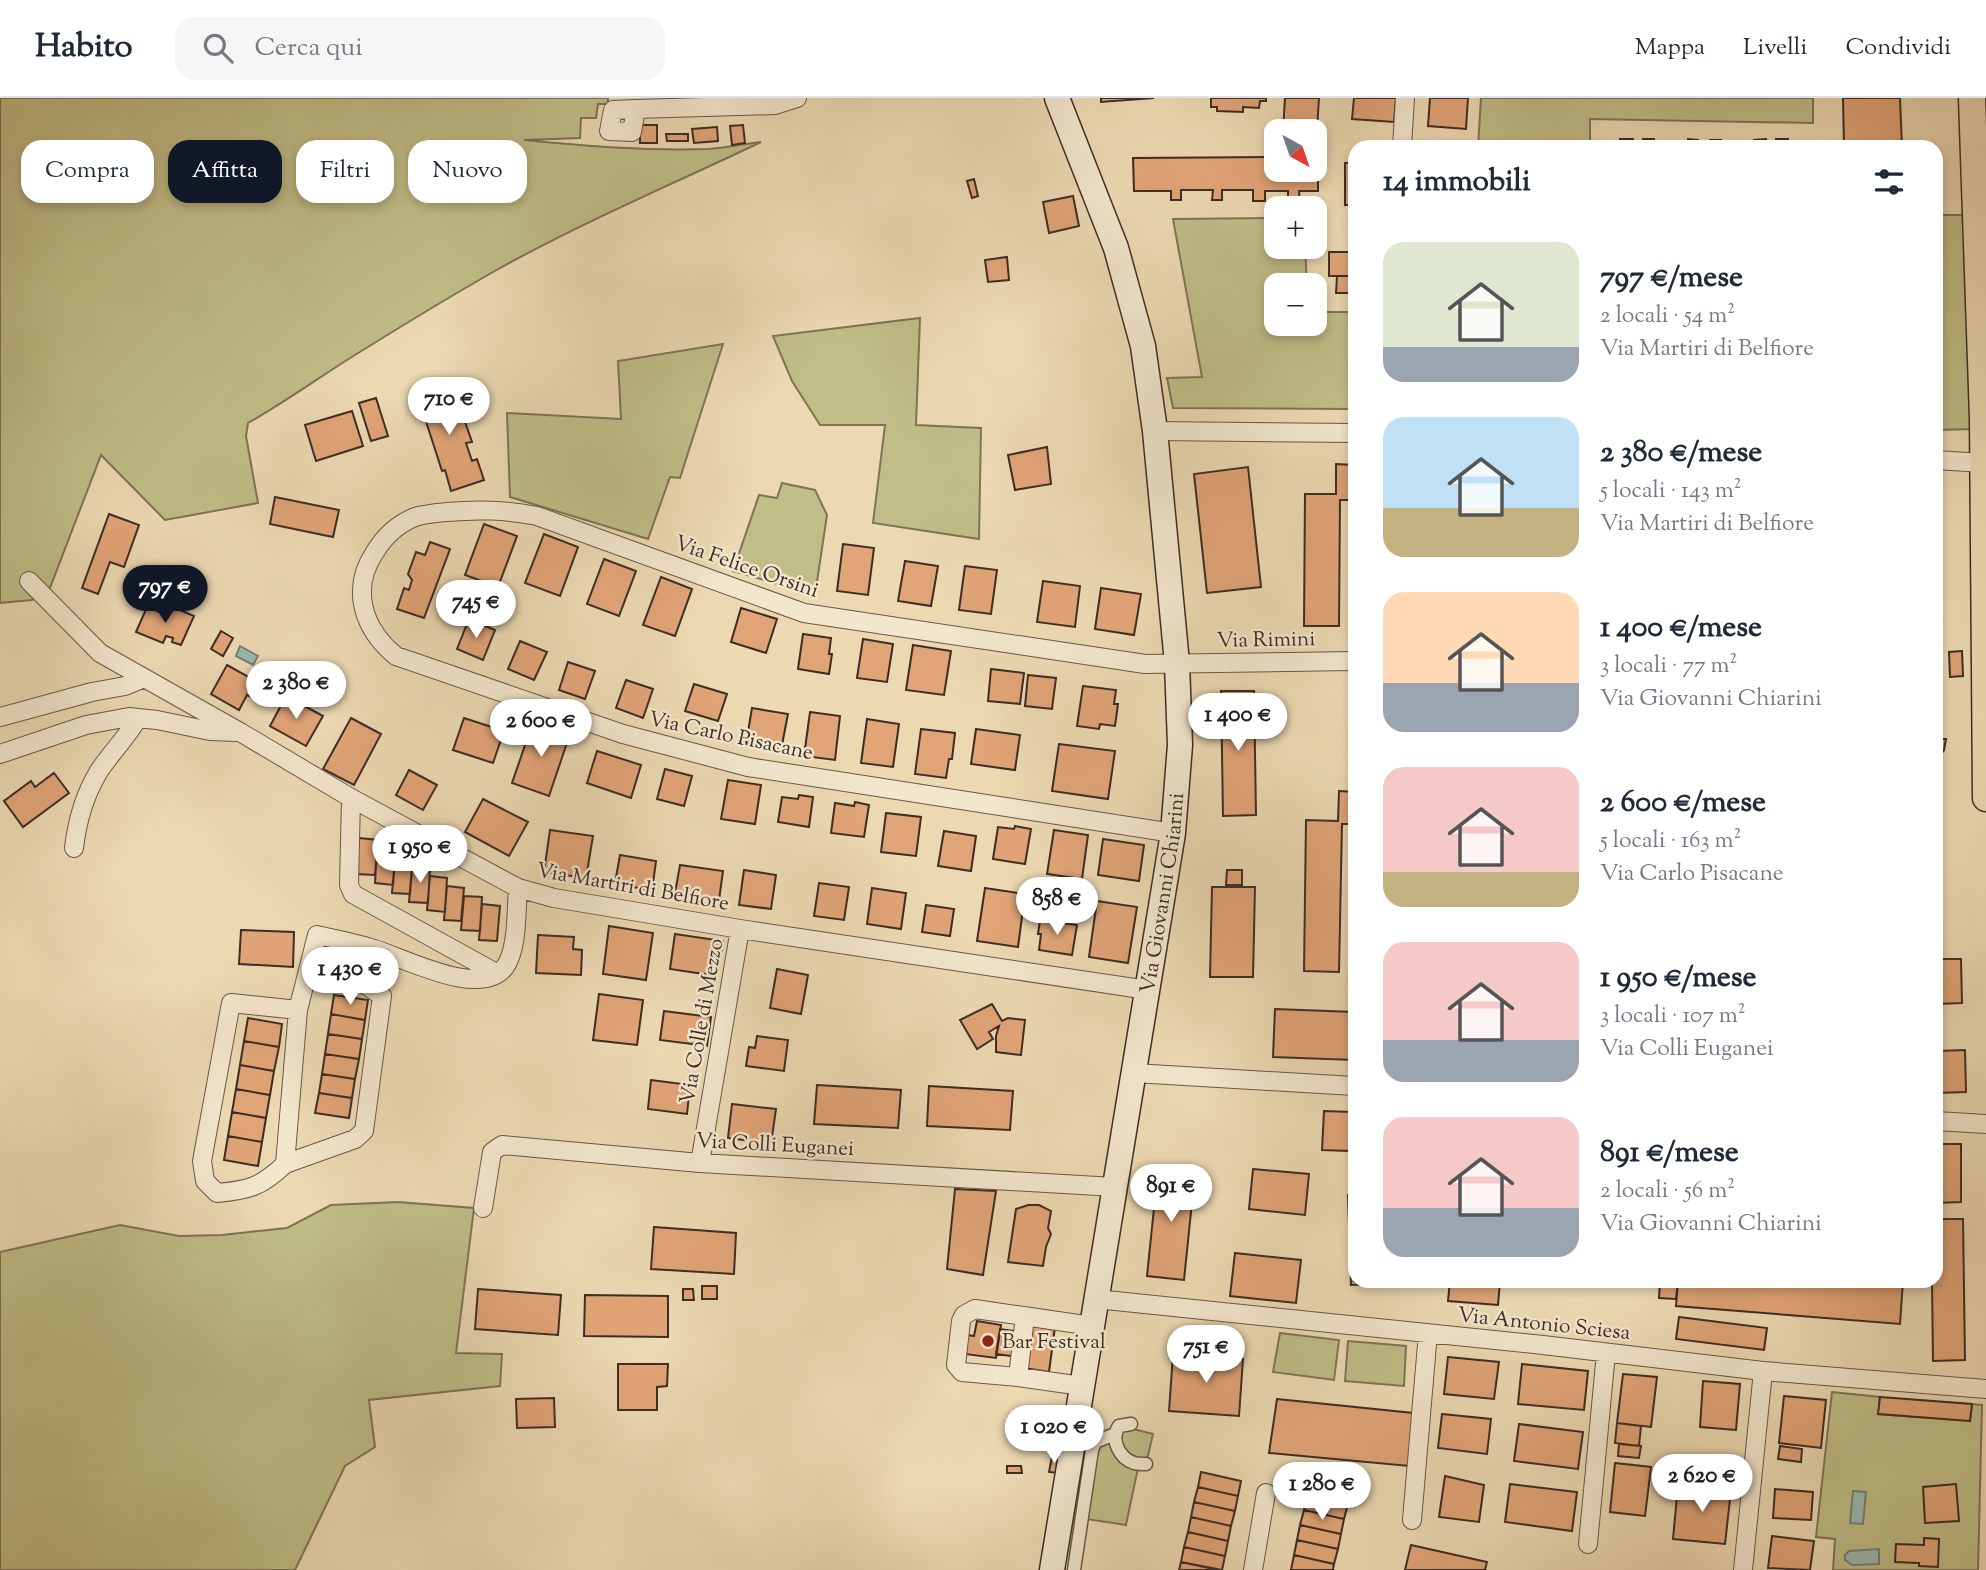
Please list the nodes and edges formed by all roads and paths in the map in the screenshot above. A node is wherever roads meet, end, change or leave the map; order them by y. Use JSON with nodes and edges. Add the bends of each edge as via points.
{"nodes":[{"id":1,"x":797,"y":98,"type":"edge"},
{"id":2,"x":1057,"y":98,"type":"edge"},
{"id":3,"x":1405,"y":98,"type":"edge"},
{"id":4,"x":1972,"y":98,"type":"edge"},
{"id":5,"x":636,"y":109,"type":"dead end"},
{"id":6,"x":1402,"y":140,"type":"edge"},
{"id":7,"x":1155,"y":431,"type":"junction"},
{"id":8,"x":1348,"y":433,"type":"edge"},
{"id":9,"x":1943,"y":460,"type":"edge"},
{"id":10,"x":1983,"y":463,"type":"junction"},
{"id":11,"x":368,"y":561,"type":"joint"},
{"id":12,"x":29,"y":582,"type":"dead end"},
{"id":13,"x":1348,"y":661,"type":"edge"},
{"id":14,"x":1177,"y":663,"type":"junction"},
{"id":15,"x":144,"y":678,"type":"junction"},
{"id":16,"x":0,"y":717,"type":"edge"},
{"id":17,"x":138,"y":718,"type":"junction"},
{"id":18,"x":240,"y":732,"type":"junction"},
{"id":19,"x":0,"y":754,"type":"edge"},
{"id":20,"x":1986,"y":773,"type":"edge"},
{"id":21,"x":352,"y":798,"type":"junction"},
{"id":22,"x":1986,"y":798,"type":"edge"},
{"id":23,"x":1173,"y":833,"type":"junction"},
{"id":24,"x":74,"y":848,"type":"dead end"},
{"id":25,"x":518,"y":888,"type":"junction"},
{"id":26,"x":740,"y":929,"type":"junction"},
{"id":27,"x":310,"y":964,"type":"junction"},
{"id":28,"x":496,"y":973,"type":"junction"},
{"id":29,"x":1148,"y":990,"type":"junction"},
{"id":30,"x":298,"y":1010,"type":"junction"},
{"id":31,"x":1134,"y":1073,"type":"junction"},
{"id":32,"x":1348,"y":1086,"type":"edge"},
{"id":33,"x":1943,"y":1121,"type":"edge"},
{"id":34,"x":1986,"y":1124,"type":"edge"},
{"id":35,"x":700,"y":1163,"type":"junction"},
{"id":36,"x":285,"y":1164,"type":"junction"},
{"id":37,"x":1115,"y":1187,"type":"junction"},
{"id":38,"x":483,"y":1208,"type":"dead end"},
{"id":39,"x":1096,"y":1299,"type":"junction"},
{"id":40,"x":1025,"y":1316,"type":"junction"},
{"id":41,"x":1092,"y":1326,"type":"junction"},
{"id":42,"x":1428,"y":1333,"type":"junction"},
{"id":43,"x":1606,"y":1353,"type":"junction"},
{"id":44,"x":1763,"y":1371,"type":"junction"},
{"id":45,"x":1018,"y":1377,"type":"junction"},
{"id":46,"x":1082,"y":1386,"type":"junction"},
{"id":47,"x":1986,"y":1389,"type":"edge"},
{"id":48,"x":1130,"y":1424,"type":"dead end"},
{"id":49,"x":1115,"y":1434,"type":"junction"},
{"id":50,"x":1146,"y":1464,"type":"dead end"},
{"id":51,"x":1266,"y":1493,"type":"dead end"},
{"id":52,"x":1412,"y":1520,"type":"dead end"},
{"id":53,"x":1588,"y":1545,"type":"dead end"},
{"id":54,"x":1052,"y":1570,"type":"edge"},
{"id":55,"x":1074,"y":1570,"type":"edge"},
{"id":56,"x":1253,"y":1570,"type":"edge"},
{"id":57,"x":1743,"y":1570,"type":"edge"}],
"edges":[{"from":1,"to":5,"type":"street","via":[[775,105]]},
{"from":2,"to":7,"type":"main road","name":"Via Giovanni Chiarini","via":[[1120,260],[1143,346]]},
{"from":3,"to":6,"type":"street"},
{"from":4,"to":10,"type":"main road"},
{"from":7,"to":8,"type":"street"},
{"from":7,"to":14,"type":"main road","name":"Via Giovanni Chiarini"},
{"from":9,"to":10,"type":"street"},
{"from":10,"to":20,"type":"main road"},
{"from":11,"to":14,"type":"street","name":"Via Felice Orsini","via":[[393,529],[415,517],[482,509],[510,511],[537,516],[804,613],[1145,664]]},
{"from":11,"to":23,"type":"street","name":"Via Carlo Pisacane","via":[[361,597],[373,633],[383,646],[396,656],[558,713],[748,767]]},
{"from":12,"to":15,"type":"street","name":"Via Martiri di Belfiore","via":[[100,653]]},
{"from":13,"to":14,"type":"street","name":"Via Rimini"},
{"from":14,"to":23,"type":"main road","name":"Via Giovanni Chiarini","via":[[1180,745]]},
{"from":15,"to":16,"type":"street"},
{"from":15,"to":18,"type":"street","name":"Via Martiri di Belfiore"},
{"from":17,"to":18,"type":"street","via":[[210,732]]},
{"from":17,"to":19,"type":"street","via":[[86,725]]},
{"from":17,"to":24,"type":"street","via":[[98,773],[77,823]]},
{"from":18,"to":21,"type":"street","name":"Via Martiri di Belfiore"},
{"from":20,"to":22,"type":"main road"},
{"from":21,"to":25,"type":"street","name":"Via Martiri di Belfiore"},
{"from":21,"to":28,"type":"street","via":[[349,886],[353,894]]},
{"from":23,"to":29,"type":"main road","name":"Via Giovanni Chiarini"},
{"from":25,"to":26,"type":"street","name":"Via Martiri di Belfiore"},
{"from":25,"to":28,"type":"street","via":[[513,950],[505,967]]},
{"from":26,"to":29,"type":"street","name":"Via Martiri di Belfiore"},
{"from":26,"to":35,"type":"street","name":"Via Colle di Mezzo"},
{"from":27,"to":28,"type":"street","via":[[317,935],[372,948],[457,979],[478,980]]},
{"from":27,"to":30,"type":"street"},
{"from":27,"to":36,"type":"street","via":[[355,978],[382,996],[364,1131],[355,1139]]},
{"from":29,"to":31,"type":"main road","name":"Via Giovanni Chiarini"},
{"from":30,"to":36,"type":"street"},
{"from":30,"to":36,"type":"street","via":[[231,1003],[202,1161],[205,1181],[217,1193],[245,1190],[269,1180]]},
{"from":31,"to":32,"type":"street"},
{"from":31,"to":37,"type":"main road","name":"Via Giovanni Chiarini"},
{"from":33,"to":34,"type":"street"},
{"from":35,"to":37,"type":"street","name":"Via Colli Euganei"},
{"from":35,"to":38,"type":"street","name":"Via Colli Euganei","via":[[502,1145],[492,1152]]},
{"from":37,"to":39,"type":"main road","name":"Via Giovanni Chiarini"},
{"from":39,"to":41,"type":"main road","name":"Via Giovanni Chiarini"},
{"from":39,"to":42,"type":"street","name":"Via Antonio Sciesa"},
{"from":40,"to":41,"type":"street"},
{"from":40,"to":45,"type":"street"},
{"from":40,"to":45,"type":"street","via":[[975,1309],[961,1321],[956,1365],[962,1372]]},
{"from":41,"to":46,"type":"main road","name":"Via Giovanni Chiarini"},
{"from":42,"to":43,"type":"street","name":"Via Antonio Sciesa"},
{"from":42,"to":52,"type":"street"},
{"from":43,"to":44,"type":"street","name":"Via Antonio Sciesa"},
{"from":43,"to":53,"type":"street"},
{"from":44,"to":47,"type":"street","name":"Via Antonio Sciesa"},
{"from":44,"to":57,"type":"street"},
{"from":45,"to":46,"type":"street"},
{"from":46,"to":54,"type":"main road","name":"Via Giovanni Chiarini"},
{"from":48,"to":49,"type":"street","via":[[1119,1426]]},
{"from":49,"to":50,"type":"street","via":[[1119,1451],[1132,1462]]},
{"from":49,"to":55,"type":"street","via":[[1095,1442],[1092,1450]]},
{"from":51,"to":56,"type":"street"}]}
